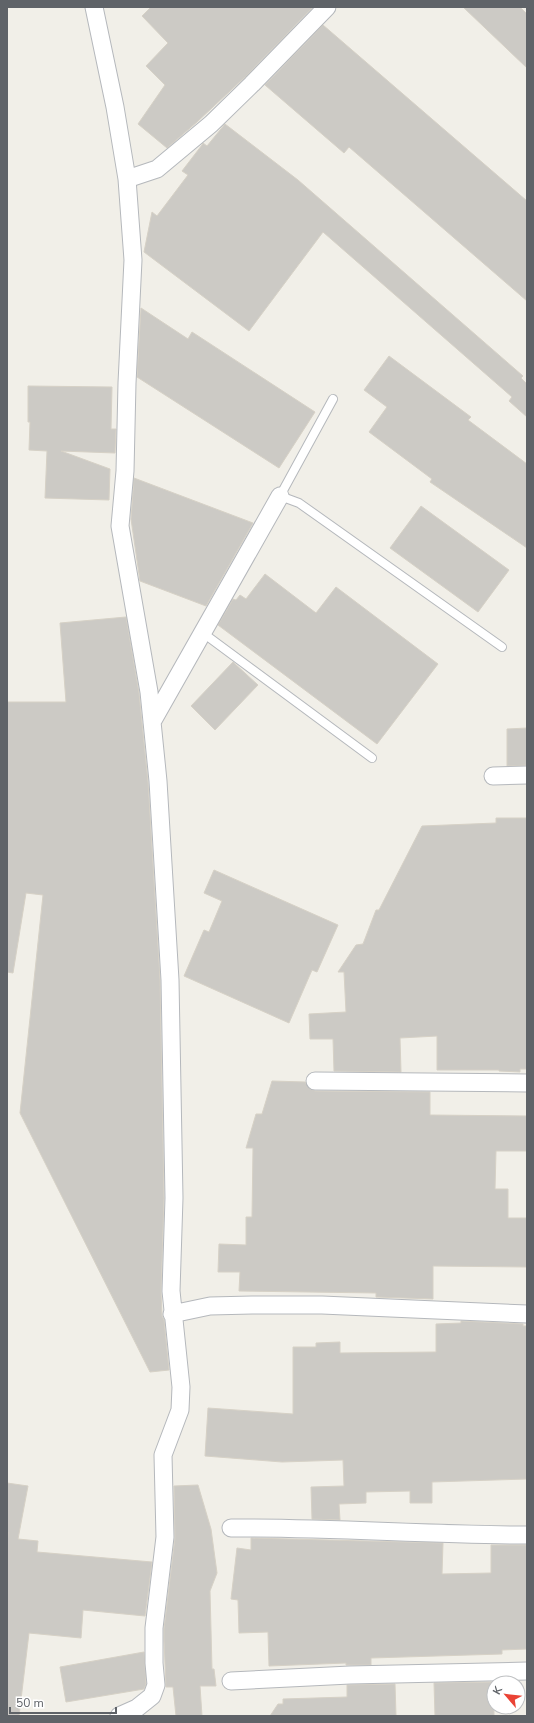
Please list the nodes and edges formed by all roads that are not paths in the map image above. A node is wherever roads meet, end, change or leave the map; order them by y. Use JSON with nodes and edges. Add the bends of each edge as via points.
{"nodes":[{"id":1,"x":94,"y":7,"type":"edge"},
{"id":2,"x":327,"y":7,"type":"edge"},
{"id":3,"x":127,"y":179,"type":"junction"},
{"id":4,"x":332,"y":399,"type":"dead end"},
{"id":5,"x":280,"y":496,"type":"junction"},
{"id":6,"x":203,"y":633,"type":"junction"},
{"id":7,"x":502,"y":647,"type":"dead end"},
{"id":8,"x":152,"y":722,"type":"junction"},
{"id":9,"x":372,"y":758,"type":"dead end"},
{"id":10,"x":527,"y":775,"type":"edge"},
{"id":11,"x":493,"y":776,"type":"dead end"},
{"id":12,"x":315,"y":1081,"type":"dead end"},
{"id":13,"x":527,"y":1083,"type":"edge"},
{"id":14,"x":172,"y":1314,"type":"junction"},
{"id":15,"x":527,"y":1314,"type":"edge"},
{"id":16,"x":231,"y":1528,"type":"dead end"},
{"id":17,"x":527,"y":1535,"type":"edge"},
{"id":18,"x":527,"y":1671,"type":"edge"},
{"id":19,"x":232,"y":1681,"type":"dead end"},
{"id":20,"x":119,"y":1716,"type":"edge"}],
"edges":[{"from":1,"to":3,"type":"street","via":[[114,99]]},
{"from":2,"to":3,"type":"street","via":[[211,124],[157,168]]},
{"from":3,"to":8,"type":"street","via":[[133,260],[125,470],[120,526]]},
{"from":4,"to":5,"type":"lane"},
{"from":5,"to":6,"type":"street"},
{"from":5,"to":7,"type":"lane","via":[[299,503]]},
{"from":6,"to":8,"type":"street"},
{"from":6,"to":9,"type":"lane"},
{"from":8,"to":14,"type":"street","via":[[170,980],[174,1198]]},
{"from":10,"to":11,"type":"street"},
{"from":12,"to":13,"type":"street"},
{"from":14,"to":15,"type":"street","via":[[210,1306],[322,1305]]},
{"from":14,"to":20,"type":"street","via":[[180,1369],[180,1410],[163,1455],[165,1537],[154,1628],[156,1685],[152,1696],[138,1708]]},
{"from":16,"to":17,"type":"street","via":[[292,1527]]},
{"from":18,"to":19,"type":"street"}]}
